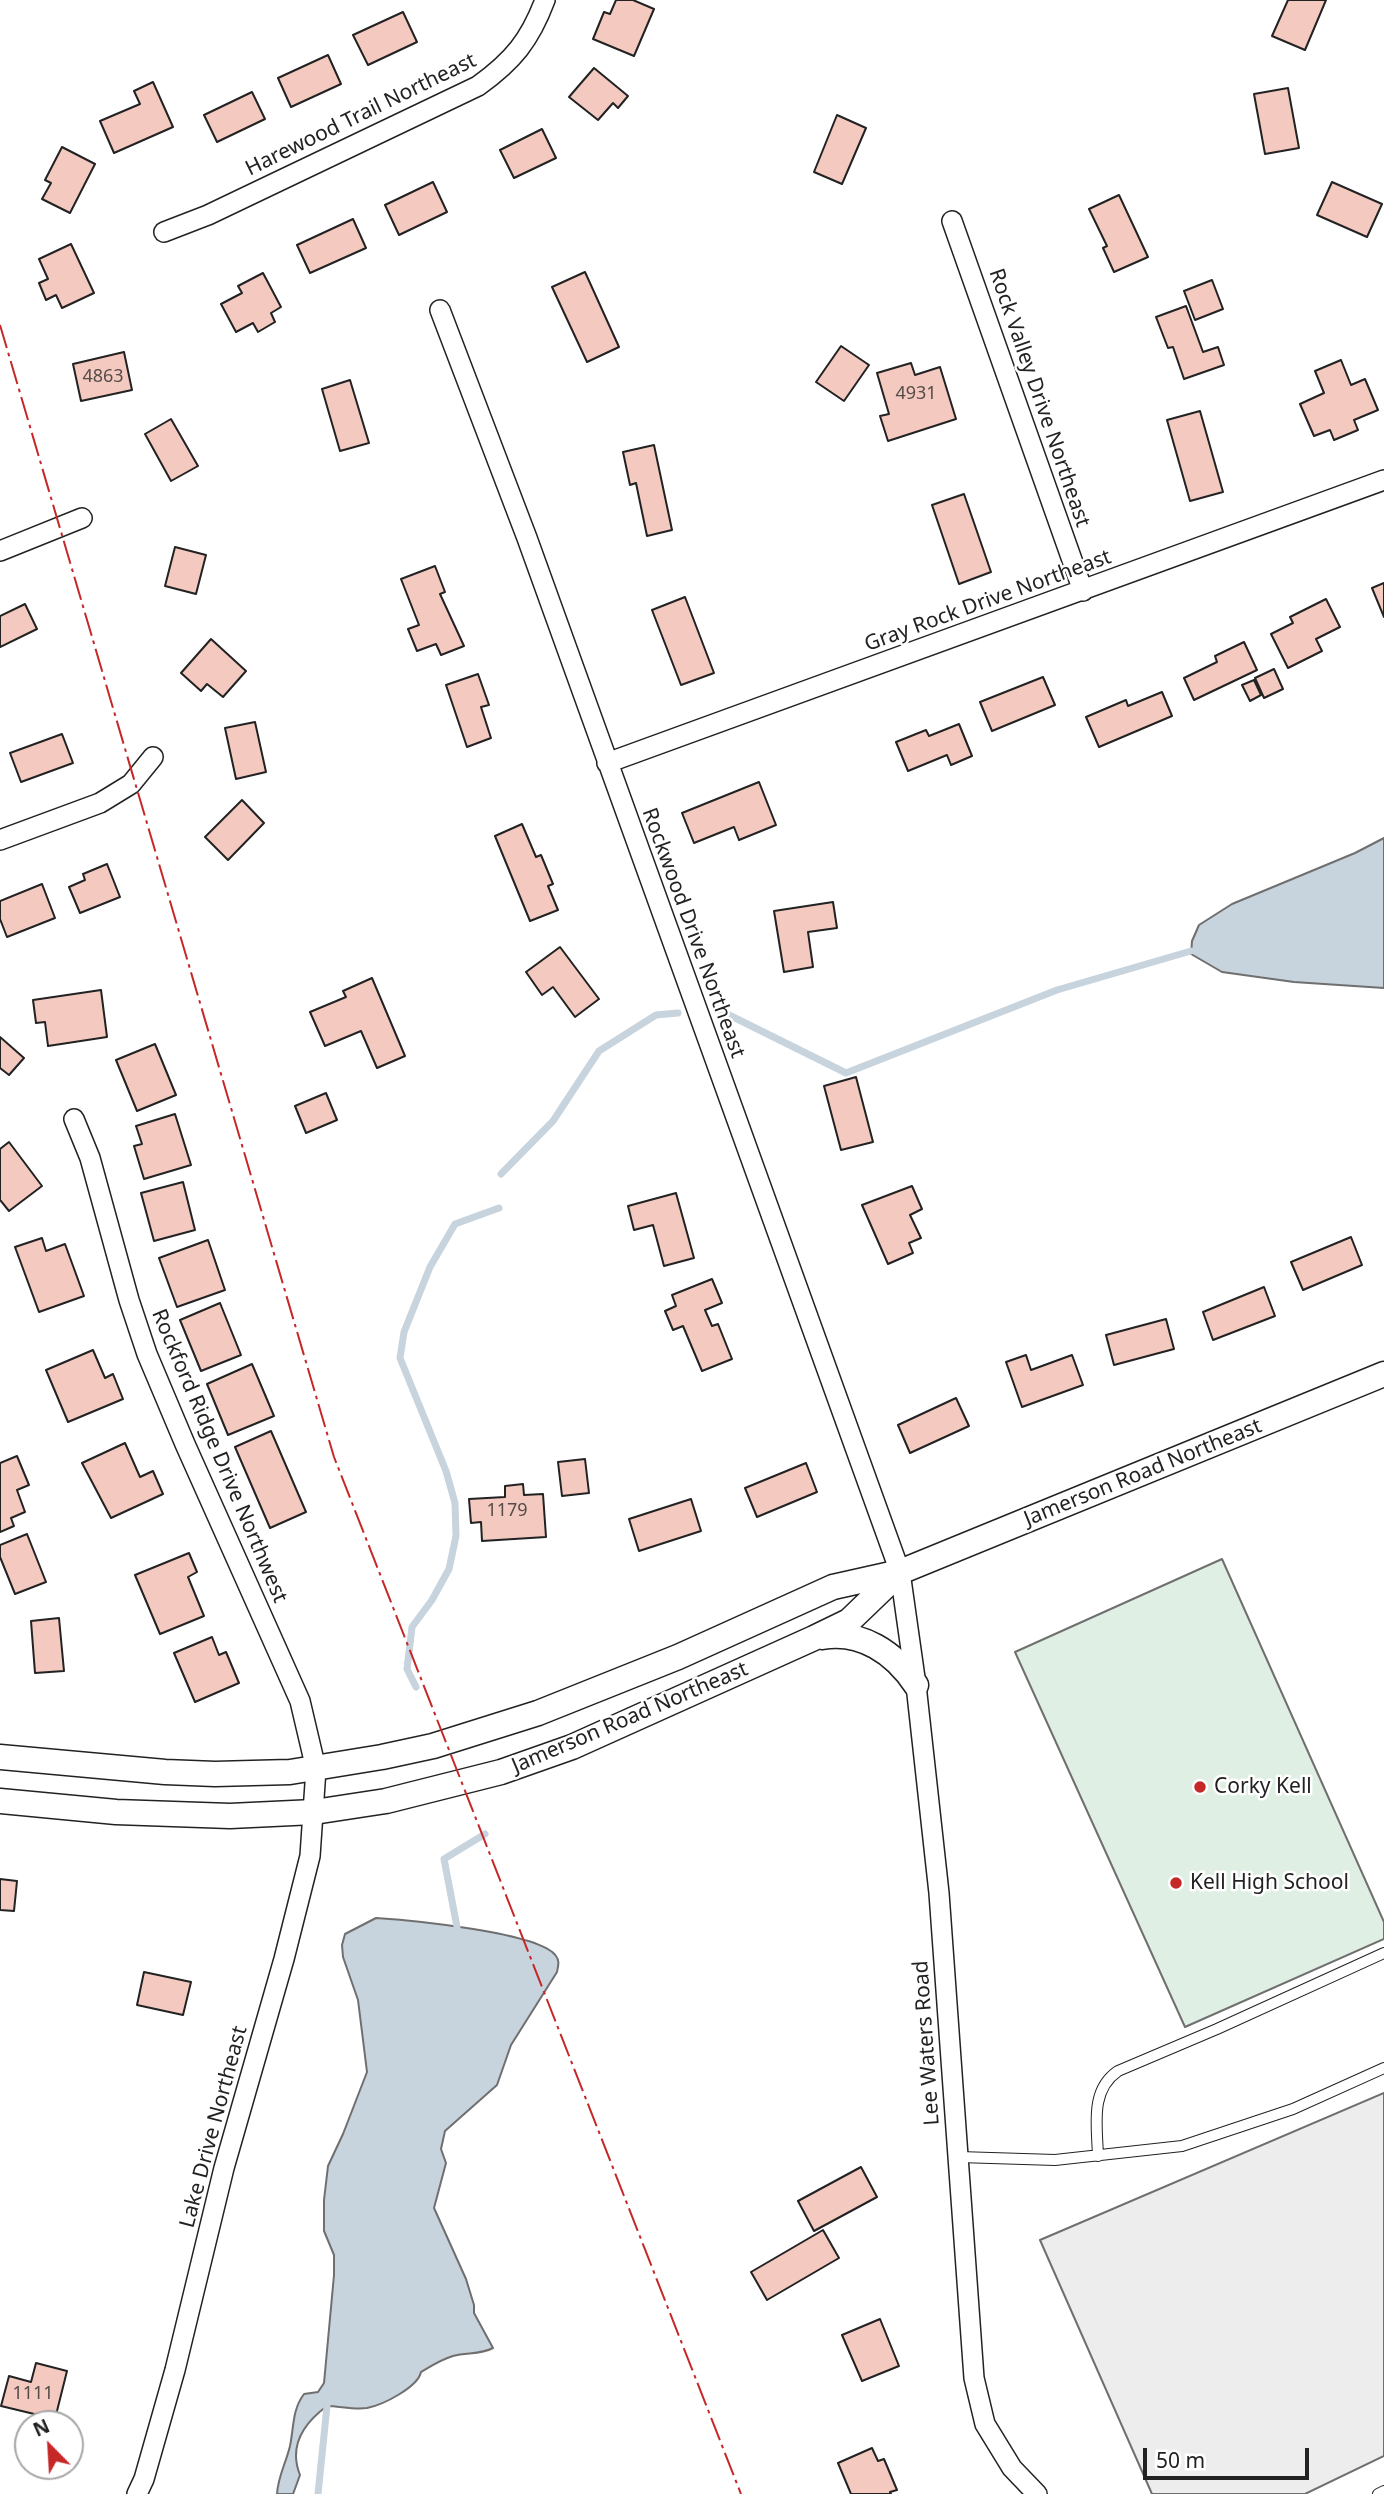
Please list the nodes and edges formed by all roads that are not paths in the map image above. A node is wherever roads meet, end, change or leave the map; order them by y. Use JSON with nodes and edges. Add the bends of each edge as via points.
{"nodes":[{"id":1,"x":545,"y":0,"type":"edge"},
{"id":2,"x":952,"y":221,"type":"dead end"},
{"id":3,"x":164,"y":232,"type":"dead end"},
{"id":4,"x":440,"y":310,"type":"dead end"},
{"id":5,"x":1384,"y":481,"type":"edge"},
{"id":6,"x":82,"y":518,"type":"dead end"},
{"id":7,"x":0,"y":551,"type":"edge"},
{"id":8,"x":1083,"y":591,"type":"junction"},
{"id":9,"x":153,"y":757,"type":"dead end"},
{"id":10,"x":607,"y":763,"type":"junction"},
{"id":11,"x":0,"y":840,"type":"edge"},
{"id":12,"x":74,"y":1119,"type":"dead end"},
{"id":13,"x":1384,"y":1374,"type":"edge"},
{"id":14,"x":901,"y":1572,"type":"junction"},
{"id":15,"x":814,"y":1638,"type":"junction"},
{"id":16,"x":916,"y":1685,"type":"junction"},
{"id":17,"x":0,"y":1757,"type":"edge"},
{"id":18,"x":316,"y":1769,"type":"junction"},
{"id":19,"x":0,"y":1801,"type":"edge"},
{"id":20,"x":314,"y":1812,"type":"junction"},
{"id":21,"x":1384,"y":1952,"type":"edge"},
{"id":22,"x":1384,"y":2068,"type":"edge"},
{"id":23,"x":1098,"y":2156,"type":"junction"},
{"id":24,"x":959,"y":2157,"type":"junction"},
{"id":25,"x":1384,"y":2491,"type":"edge"},
{"id":26,"x":137,"y":2494,"type":"edge"},
{"id":27,"x":1037,"y":2494,"type":"edge"},
{"id":28,"x":1378,"y":2494,"type":"edge"}],
"edges":[{"from":1,"to":3,"type":"street","name":"Harewood Trail Northeast","via":[[520,48],[504,68],[478,86]]},
{"from":2,"to":8,"type":"street","name":"Rock Valley Drive Northeast"},
{"from":4,"to":10,"type":"street","name":"Rockwood Drive Northeast"},
{"from":5,"to":8,"type":"street","name":"Gray Rock Drive Northeast"},
{"from":6,"to":7,"type":"street"},
{"from":8,"to":10,"type":"street","name":"Gray Rock Drive Northeast"},
{"from":9,"to":11,"type":"street","via":[[131,784],[100,803]]},
{"from":10,"to":14,"type":"street","name":"Rockwood Drive Northeast"},
{"from":12,"to":18,"type":"street","name":"Rockford Ridge Drive Northwest","via":[[90,1158],[147,1354],[300,1701]]},
{"from":13,"to":14,"type":"street","name":"Jamerson Road Northeast"},
{"from":14,"to":15,"type":"street","name":"Jamerson Road Northeast","via":[[849,1621]]},
{"from":14,"to":16,"type":"street","name":"Lee Waters Road"},
{"from":14,"to":18,"type":"street","name":"Jamerson Road Northeast","via":[[833,1587],[678,1657],[513,1722],[433,1746]]},
{"from":15,"to":16,"type":"street","via":[[846,1636],[869,1643],[901,1665]]},
{"from":15,"to":20,"type":"street","name":"Jamerson Road Northeast","via":[[583,1742],[501,1773],[420,1794]]},
{"from":16,"to":24,"type":"street","name":"Lee Waters Road","via":[[939,1893]]},
{"from":17,"to":18,"type":"street","name":"Jamerson Road Northeast","via":[[178,1773]]},
{"from":18,"to":20,"type":"street","name":"Lake Drive Northeast"},
{"from":19,"to":20,"type":"street","name":"Jamerson Road Northeast","via":[[169,1815]]},
{"from":20,"to":26,"type":"street","name":"Lake Drive Northeast","via":[[310,1856],[284,1959],[224,2168],[175,2370]]},
{"from":21,"to":23,"type":"lane","via":[[1105,2079],[1096,2114]]},
{"from":22,"to":23,"type":"lane","via":[[1293,2109],[1182,2146]]},
{"from":23,"to":24,"type":"lane","via":[[1055,2160]]},
{"from":24,"to":27,"type":"street","name":"Lee Waters Road","via":[[974,2378],[985,2424],[1012,2468]]},
{"from":25,"to":28,"type":"lane"}]}
